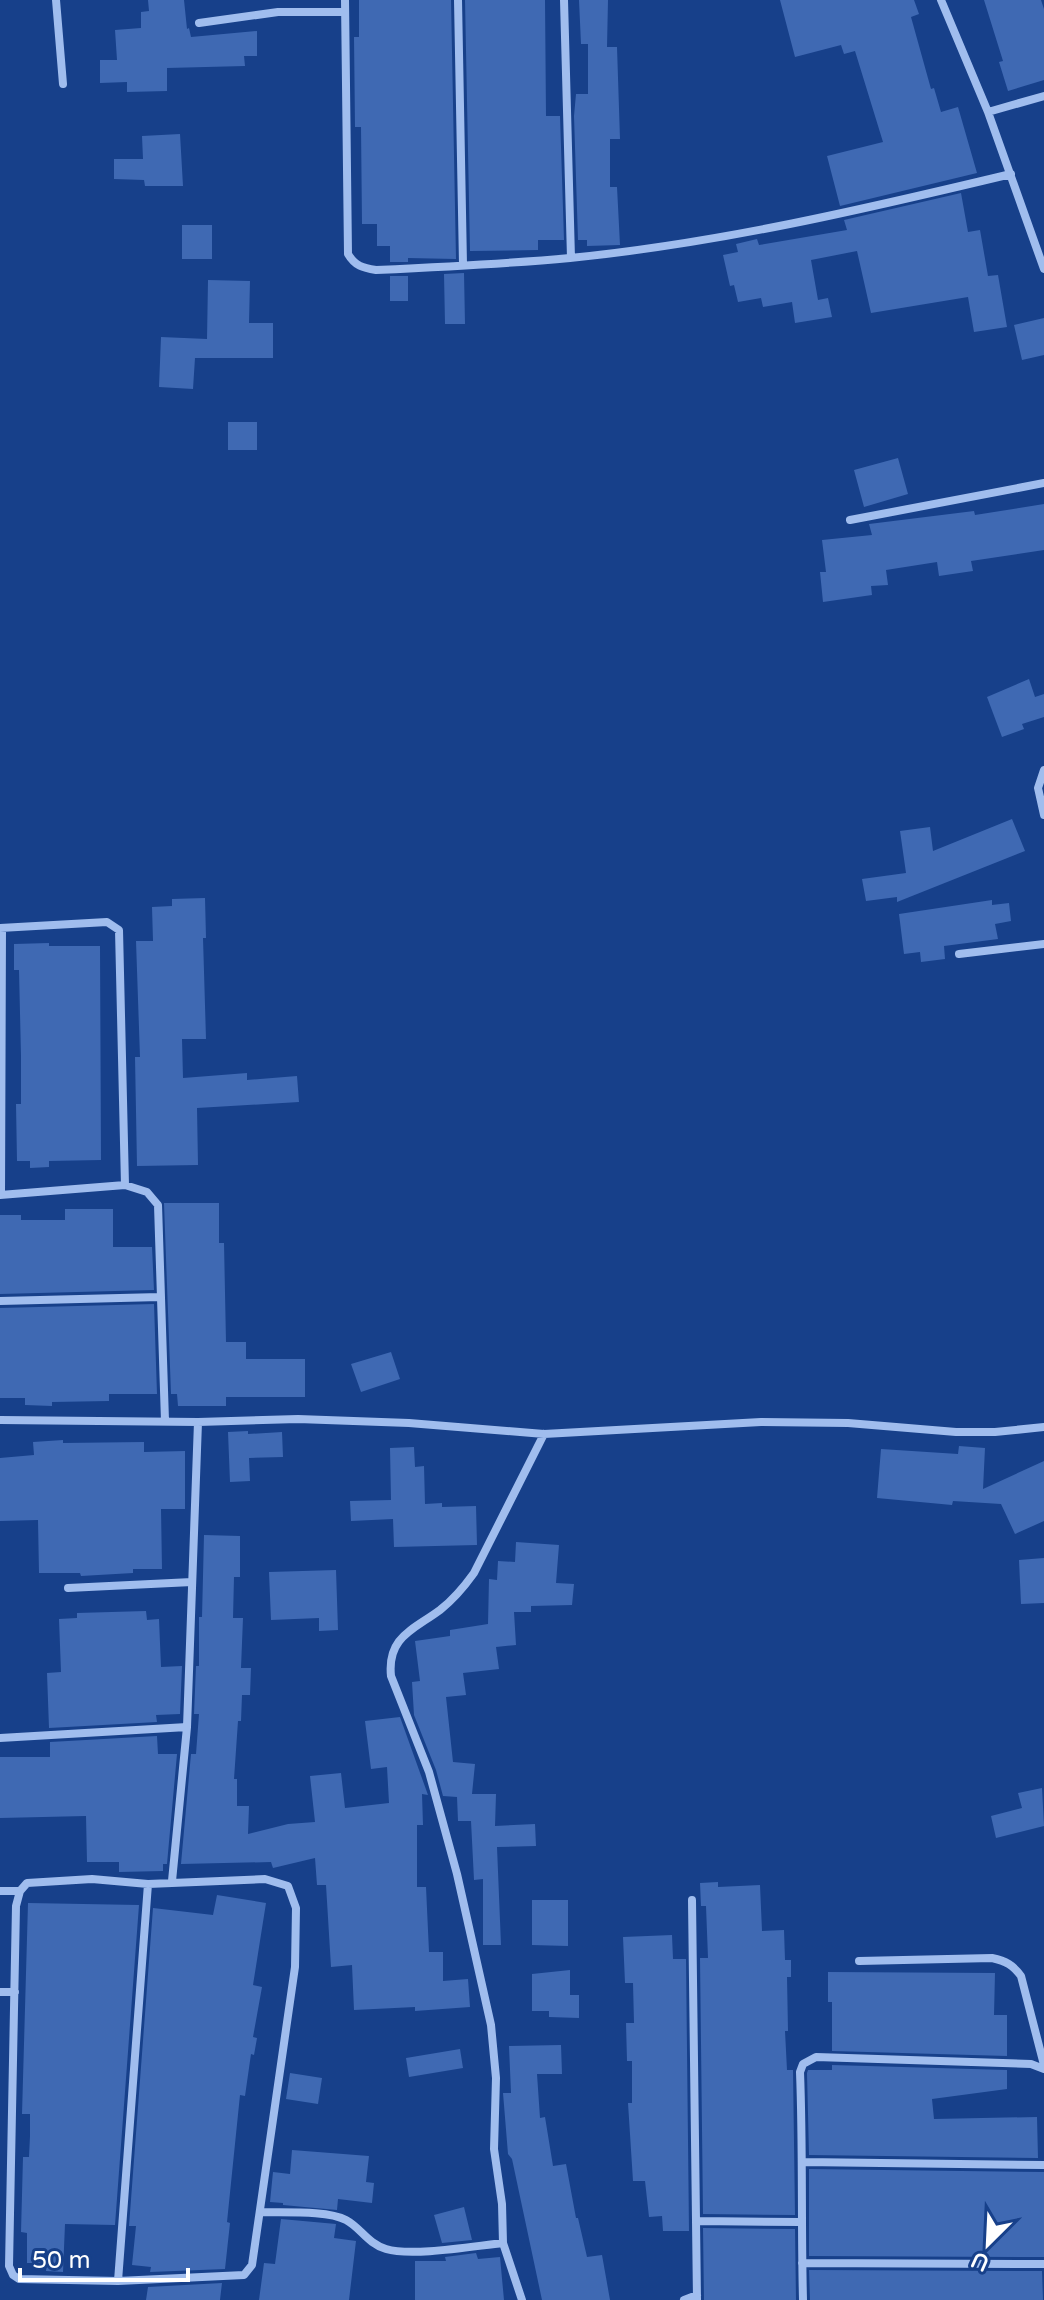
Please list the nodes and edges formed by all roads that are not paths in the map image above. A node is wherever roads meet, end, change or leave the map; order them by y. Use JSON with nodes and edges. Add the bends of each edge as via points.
{"nodes":[{"id":1,"x":56,"y":0,"type":"edge"},
{"id":2,"x":345,"y":0,"type":"edge"},
{"id":3,"x":458,"y":0,"type":"edge"},
{"id":4,"x":564,"y":0,"type":"edge"},
{"id":5,"x":941,"y":0,"type":"edge"},
{"id":6,"x":345,"y":12,"type":"junction"},
{"id":7,"x":199,"y":23,"type":"dead end"},
{"id":8,"x":63,"y":84,"type":"dead end"},
{"id":9,"x":1044,"y":96,"type":"edge"},
{"id":10,"x":988,"y":112,"type":"junction"},
{"id":11,"x":1011,"y":174,"type":"junction"},
{"id":12,"x":571,"y":258,"type":"junction"},
{"id":13,"x":463,"y":265,"type":"junction"},
{"id":14,"x":1044,"y":269,"type":"edge"},
{"id":15,"x":1044,"y":483,"type":"edge"},
{"id":16,"x":850,"y":520,"type":"dead end"},
{"id":17,"x":1044,"y":770,"type":"edge"},
{"id":18,"x":1044,"y":815,"type":"edge"},
{"id":19,"x":1,"y":928,"type":"edge"},
{"id":20,"x":1044,"y":944,"type":"edge"},
{"id":21,"x":959,"y":954,"type":"dead end"},
{"id":22,"x":125,"y":1185,"type":"junction"},
{"id":23,"x":1,"y":1195,"type":"edge"},
{"id":24,"x":160,"y":1297,"type":"junction"},
{"id":25,"x":0,"y":1301,"type":"edge"},
{"id":26,"x":0,"y":1420,"type":"edge"},
{"id":27,"x":165,"y":1421,"type":"junction"},
{"id":28,"x":198,"y":1422,"type":"junction"},
{"id":29,"x":1044,"y":1427,"type":"edge"},
{"id":30,"x":544,"y":1434,"type":"junction"},
{"id":31,"x":192,"y":1582,"type":"junction"},
{"id":32,"x":68,"y":1588,"type":"dead end"},
{"id":33,"x":187,"y":1727,"type":"junction"},
{"id":34,"x":0,"y":1738,"type":"edge"},
{"id":35,"x":172,"y":1881,"type":"junction"},
{"id":36,"x":148,"y":1884,"type":"junction"},
{"id":37,"x":0,"y":1891,"type":"edge"},
{"id":38,"x":20,"y":1891,"type":"junction"},
{"id":39,"x":692,"y":1900,"type":"dead end"},
{"id":40,"x":859,"y":1961,"type":"dead end"},
{"id":41,"x":0,"y":1992,"type":"edge"},
{"id":42,"x":15,"y":1992,"type":"junction"},
{"id":43,"x":1044,"y":2067,"type":"edge"},
{"id":44,"x":803,"y":2162,"type":"junction"},
{"id":45,"x":1044,"y":2165,"type":"edge"},
{"id":46,"x":260,"y":2212,"type":"junction"},
{"id":47,"x":697,"y":2221,"type":"junction"},
{"id":48,"x":800,"y":2222,"type":"junction"},
{"id":49,"x":503,"y":2243,"type":"junction"},
{"id":50,"x":802,"y":2263,"type":"junction"},
{"id":51,"x":1044,"y":2264,"type":"edge"},
{"id":52,"x":118,"y":2281,"type":"junction"},
{"id":53,"x":697,"y":2298,"type":"edge"},
{"id":54,"x":522,"y":2300,"type":"edge"},
{"id":55,"x":684,"y":2300,"type":"edge"},
{"id":56,"x":803,"y":2300,"type":"edge"}],
"edges":[{"from":1,"to":8,"type":"street"},
{"from":2,"to":6,"type":"street"},
{"from":3,"to":13,"type":"street"},
{"from":4,"to":12,"type":"street"},
{"from":5,"to":10,"type":"street"},
{"from":6,"to":7,"type":"street","via":[[278,12]]},
{"from":6,"to":13,"type":"street","via":[[348,254],[353,264],[376,270]]},
{"from":9,"to":10,"type":"street"},
{"from":10,"to":11,"type":"street"},
{"from":11,"to":12,"type":"street","via":[[824,219]]},
{"from":11,"to":14,"type":"street"},
{"from":12,"to":13,"type":"street"},
{"from":15,"to":16,"type":"street"},
{"from":17,"to":18,"type":"street","via":[[1038,788]]},
{"from":19,"to":22,"type":"street","via":[[107,922],[119,930]]},
{"from":19,"to":23,"type":"street"},
{"from":20,"to":21,"type":"street"},
{"from":22,"to":23,"type":"street"},
{"from":22,"to":24,"type":"street","via":[[147,1192],[158,1205]]},
{"from":24,"to":25,"type":"street"},
{"from":24,"to":27,"type":"street"},
{"from":26,"to":27,"type":"street"},
{"from":27,"to":28,"type":"street"},
{"from":28,"to":30,"type":"street","via":[[394,1422]]},
{"from":28,"to":31,"type":"street"},
{"from":29,"to":30,"type":"street","via":[[956,1432],[761,1422]]},
{"from":30,"to":49,"type":"street","via":[[468,1582],[406,1633],[389,1661],[429,1772],[491,2025]]},
{"from":31,"to":32,"type":"street"},
{"from":31,"to":33,"type":"street"},
{"from":33,"to":34,"type":"street"},
{"from":33,"to":35,"type":"street"},
{"from":35,"to":36,"type":"street"},
{"from":35,"to":46,"type":"street","via":[[265,1879],[288,1886],[296,1908],[295,1967]]},
{"from":36,"to":38,"type":"street","via":[[92,1879],[27,1883]]},
{"from":36,"to":52,"type":"street"},
{"from":37,"to":38,"type":"street"},
{"from":38,"to":42,"type":"street"},
{"from":39,"to":47,"type":"street"},
{"from":40,"to":43,"type":"street","via":[[1004,1960],[1021,1976]]},
{"from":41,"to":42,"type":"street"},
{"from":42,"to":52,"type":"street","via":[[9,2266],[19,2279]]},
{"from":43,"to":44,"type":"street","via":[[809,2059],[800,2072]]},
{"from":44,"to":45,"type":"street"},
{"from":44,"to":48,"type":"street"},
{"from":46,"to":49,"type":"street","via":[[346,2220],[366,2240],[388,2249]]},
{"from":46,"to":52,"type":"street","via":[[252,2265],[244,2275]]},
{"from":47,"to":48,"type":"street"},
{"from":47,"to":53,"type":"street"},
{"from":48,"to":50,"type":"street"},
{"from":49,"to":54,"type":"street"},
{"from":50,"to":51,"type":"street"},
{"from":50,"to":56,"type":"street"},
{"from":53,"to":55,"type":"street"}]}
